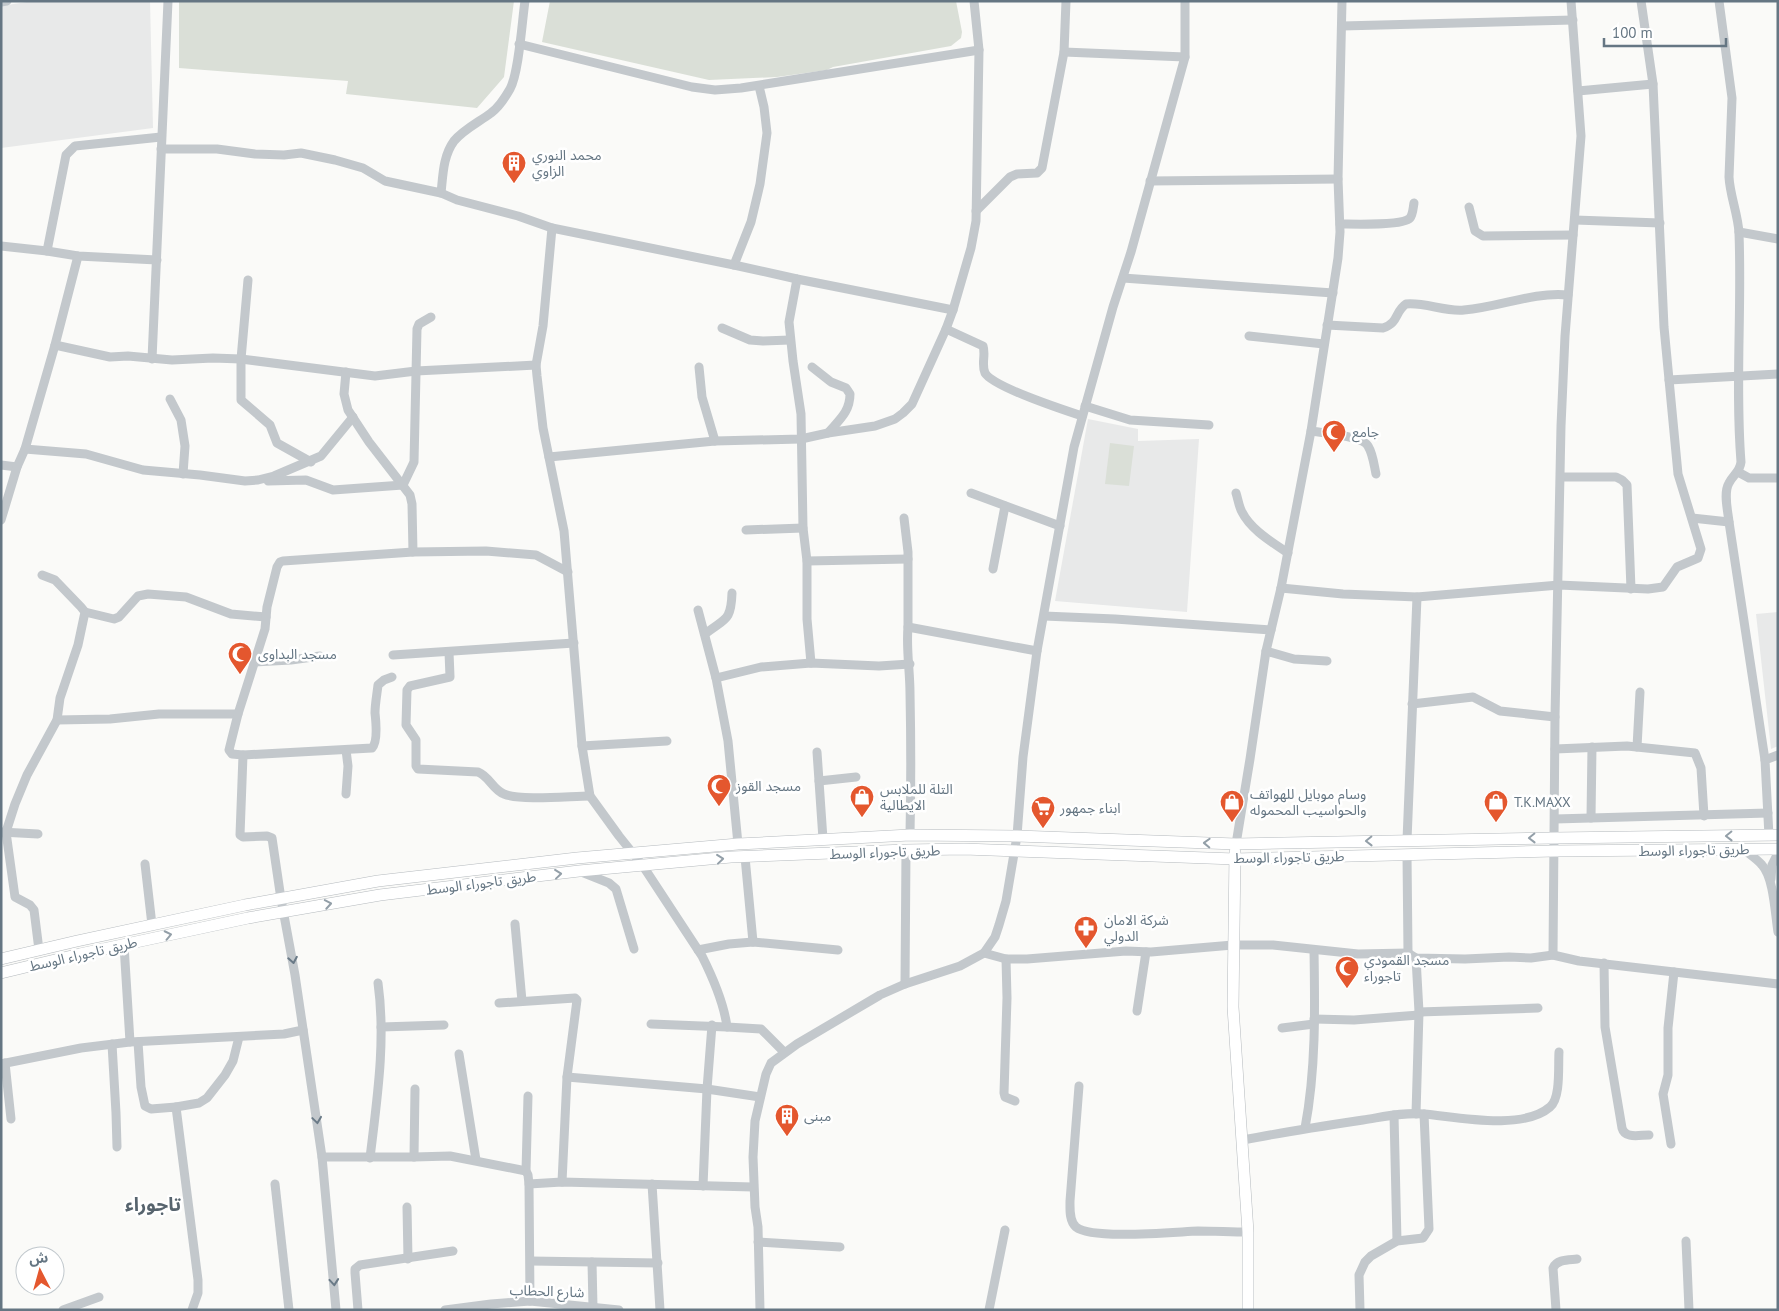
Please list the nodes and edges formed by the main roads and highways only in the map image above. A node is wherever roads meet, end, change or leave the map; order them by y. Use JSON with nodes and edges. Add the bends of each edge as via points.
{"nodes":[{"id":1,"x":1774,"y":836,"type":"edge"},
{"id":2,"x":1236,"y":844,"type":"junction"},
{"id":3,"x":1778,"y":849,"type":"edge"},
{"id":4,"x":1235,"y":858,"type":"junction"},
{"id":5,"x":1,"y":959,"type":"edge"},
{"id":6,"x":1,"y":973,"type":"edge"},
{"id":7,"x":1248,"y":1310,"type":"edge"}],
"edges":[{"from":1,"to":2,"type":"main road","one_way":true},
{"from":2,"to":4,"type":"main road"},
{"from":2,"to":5,"type":"main road","one_way":true,"via":[[910,835],[738,844],[577,858],[387,880],[152,925]]},
{"from":3,"to":4,"type":"main road","name":"طريق تاجوراء الوسط"},
{"from":6,"to":4,"type":"main road","name":"طريق تاجوراء الوسط","one_way":true,"via":[[284,912],[380,895],[579,871],[745,857],[906,850],[1015,850]]},
{"from":4,"to":7,"type":"main road","via":[[1233,1007],[1248,1232]]}]}
